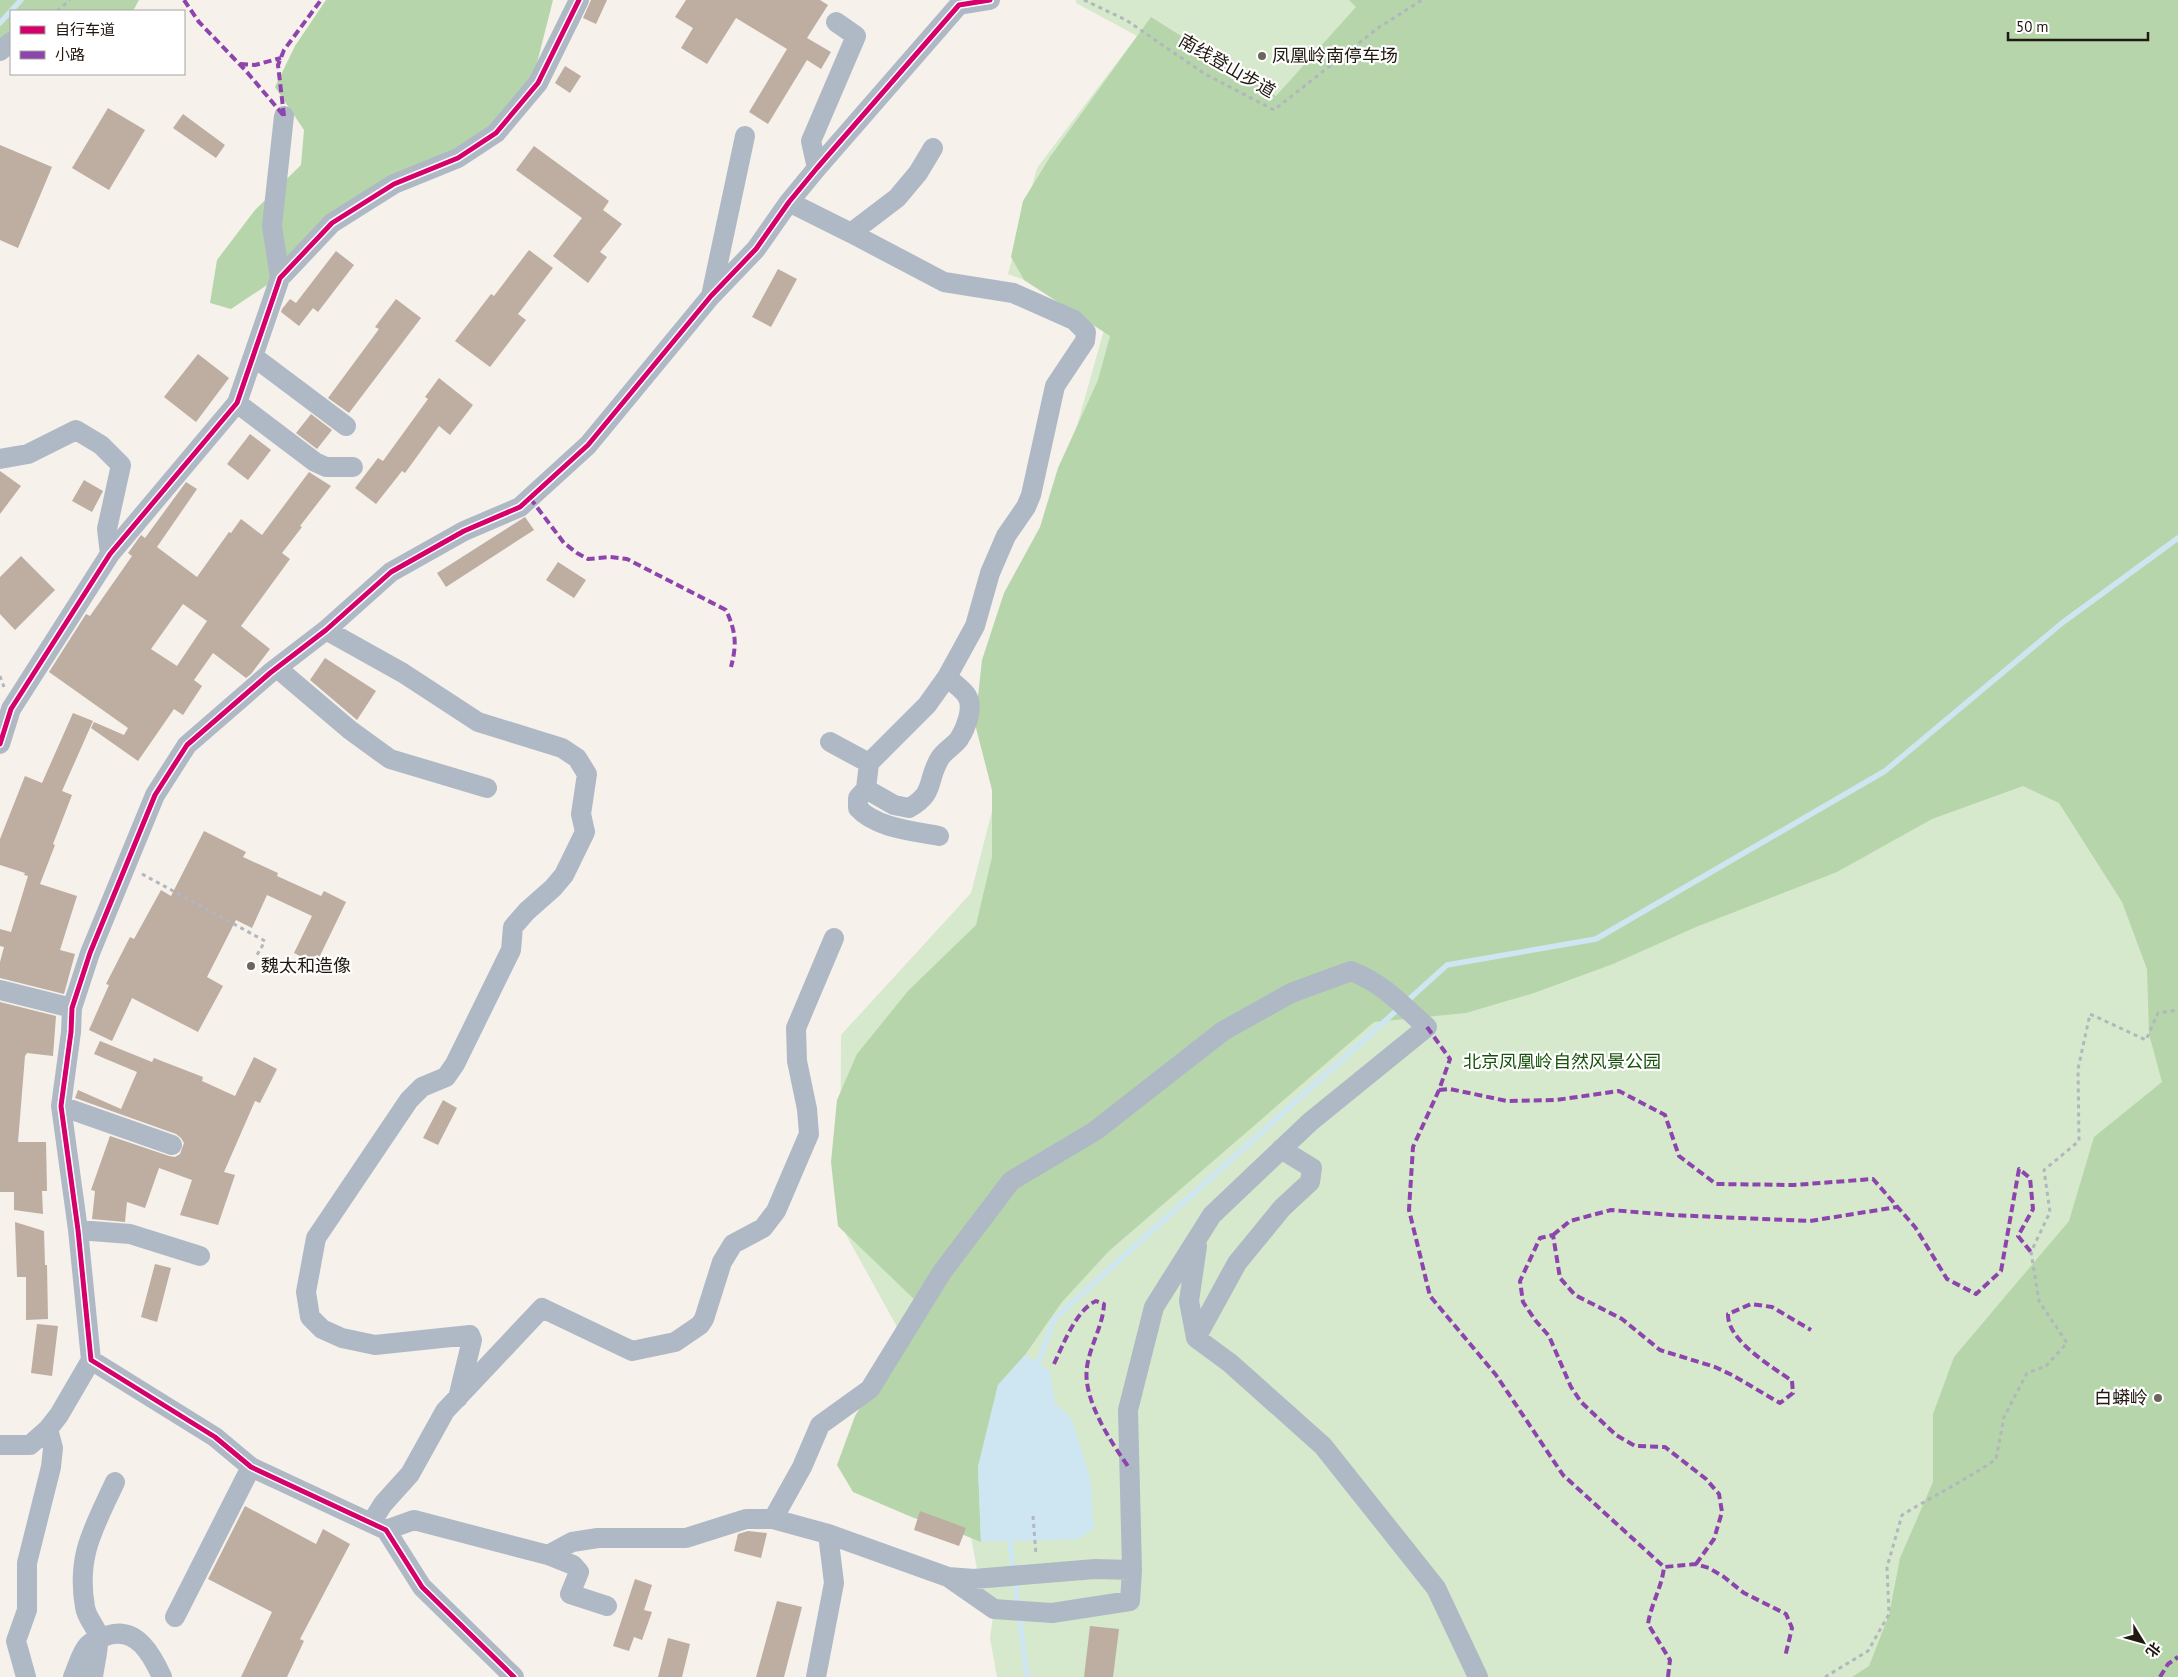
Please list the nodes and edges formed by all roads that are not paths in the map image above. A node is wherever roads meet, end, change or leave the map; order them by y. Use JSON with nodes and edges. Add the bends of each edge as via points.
{"nodes":[{"id":1,"x":578,"y":0,"type":"edge"},
{"id":2,"x":990,"y":0,"type":"edge"},
{"id":3,"x":960,"y":2,"type":"edge"},
{"id":4,"x":836,"y":22,"type":"dead end"},
{"id":5,"x":10,"y":43,"type":"edge"},
{"id":6,"x":0,"y":51,"type":"edge"},
{"id":7,"x":284,"y":116,"type":"dead end"},
{"id":8,"x":745,"y":136,"type":"dead end"},
{"id":9,"x":932,"y":148,"type":"dead end"},
{"id":10,"x":817,"y":168,"type":"junction"},
{"id":11,"x":789,"y":202,"type":"junction"},
{"id":12,"x":851,"y":233,"type":"junction"},
{"id":13,"x":280,"y":278,"type":"junction"},
{"id":14,"x":711,"y":296,"type":"junction"},
{"id":15,"x":254,"y":357,"type":"junction"},
{"id":16,"x":237,"y":403,"type":"junction"},
{"id":17,"x":346,"y":426,"type":"dead end"},
{"id":18,"x":0,"y":459,"type":"edge"},
{"id":19,"x":354,"y":467,"type":"dead end"},
{"id":20,"x":110,"y":554,"type":"junction"},
{"id":21,"x":326,"y":630,"type":"junction"},
{"id":22,"x":277,"y":668,"type":"junction"},
{"id":23,"x":947,"y":677,"type":"junction"},
{"id":24,"x":830,"y":742,"type":"dead end"},
{"id":25,"x":0,"y":744,"type":"edge"},
{"id":26,"x":869,"y":763,"type":"junction"},
{"id":27,"x":486,"y":788,"type":"dead end"},
{"id":28,"x":866,"y":789,"type":"junction"},
{"id":29,"x":939,"y":836,"type":"dead end"},
{"id":30,"x":834,"y":938,"type":"dead end"},
{"id":31,"x":0,"y":990,"type":"edge"},
{"id":32,"x":72,"y":1008,"type":"junction"},
{"id":33,"x":61,"y":1106,"type":"junction"},
{"id":34,"x":172,"y":1146,"type":"dead end"},
{"id":35,"x":1281,"y":1149,"type":"junction"},
{"id":36,"x":78,"y":1230,"type":"junction"},
{"id":37,"x":1201,"y":1232,"type":"junction"},
{"id":38,"x":200,"y":1256,"type":"dead end"},
{"id":39,"x":1196,"y":1338,"type":"junction"},
{"id":40,"x":91,"y":1360,"type":"junction"},
{"id":41,"x":458,"y":1398,"type":"junction"},
{"id":42,"x":48,"y":1429,"type":"junction"},
{"id":43,"x":0,"y":1445,"type":"edge"},
{"id":44,"x":251,"y":1467,"type":"junction"},
{"id":45,"x":115,"y":1482,"type":"dead end"},
{"id":46,"x":772,"y":1519,"type":"junction"},
{"id":47,"x":379,"y":1527,"type":"junction"},
{"id":48,"x":828,"y":1534,"type":"junction"},
{"id":49,"x":548,"y":1555,"type":"junction"},
{"id":50,"x":1132,"y":1570,"type":"junction"},
{"id":51,"x":948,"y":1577,"type":"junction"},
{"id":52,"x":607,"y":1606,"type":"dead end"},
{"id":53,"x":175,"y":1618,"type":"dead end"},
{"id":54,"x":99,"y":1638,"type":"junction"},
{"id":55,"x":26,"y":1677,"type":"edge"},
{"id":56,"x":73,"y":1677,"type":"edge"},
{"id":57,"x":93,"y":1677,"type":"edge"},
{"id":58,"x":162,"y":1677,"type":"edge"},
{"id":59,"x":514,"y":1677,"type":"edge"},
{"id":60,"x":816,"y":1677,"type":"edge"},
{"id":61,"x":1478,"y":1677,"type":"edge"}],
"edges":[{"from":1,"to":13,"type":"street","via":[[538,83],[496,133],[458,158],[394,184],[332,223]]},
{"from":2,"to":3,"type":"street"},
{"from":3,"to":10,"type":"street"},
{"from":4,"to":10,"type":"street","via":[[856,36],[811,141]]},
{"from":5,"to":6,"type":"street"},
{"from":7,"to":13,"type":"street","via":[[272,226]]},
{"from":8,"to":14,"type":"street"},
{"from":9,"to":12,"type":"street","via":[[918,173],[897,198]]},
{"from":10,"to":11,"type":"street"},
{"from":11,"to":12,"type":"street"},
{"from":11,"to":14,"type":"street","via":[[756,249]]},
{"from":12,"to":23,"type":"street","via":[[944,282],[1013,293],[1074,320],[1086,332],[1085,341],[1055,386],[1028,501],[1006,536],[990,573],[975,626]]},
{"from":13,"to":15,"type":"street"},
{"from":14,"to":21,"type":"street","via":[[588,445],[520,507],[464,531],[391,572]]},
{"from":15,"to":16,"type":"street"},
{"from":15,"to":17,"type":"street"},
{"from":16,"to":19,"type":"street","via":[[315,462],[326,467]]},
{"from":16,"to":20,"type":"street"},
{"from":18,"to":20,"type":"street","via":[[28,454],[76,430],[101,445],[121,465],[107,529]]},
{"from":20,"to":25,"type":"street","via":[[11,709]]},
{"from":21,"to":22,"type":"street"},
{"from":21,"to":41,"type":"street","via":[[403,673],[478,722],[562,748],[576,758],[588,774],[580,814],[585,832],[558,882],[513,927],[511,950],[455,1064],[446,1077],[422,1087],[409,1100],[316,1238],[306,1292],[310,1317],[322,1329],[342,1338],[375,1345],[470,1335],[472,1340]]},
{"from":22,"to":27,"type":"street","via":[[350,730],[390,759]]},
{"from":22,"to":32,"type":"street","via":[[188,745],[155,795],[90,953]]},
{"from":23,"to":26,"type":"street","via":[[927,705]]},
{"from":23,"to":28,"type":"street","via":[[966,695],[971,706],[958,740],[940,757],[929,790],[921,801],[909,808],[894,805]]},
{"from":24,"to":26,"type":"street"},
{"from":26,"to":28,"type":"street"},
{"from":28,"to":29,"type":"street","via":[[858,798],[858,808],[864,814],[878,822]]},
{"from":30,"to":41,"type":"street","via":[[796,1028],[797,1061],[809,1134],[776,1211],[762,1228],[733,1244],[722,1262],[700,1325],[675,1342],[632,1351],[542,1308]]},
{"from":31,"to":32,"type":"street"},
{"from":32,"to":33,"type":"street"},
{"from":33,"to":34,"type":"street"},
{"from":33,"to":36,"type":"street"},
{"from":35,"to":37,"type":"street","via":[[1212,1215]]},
{"from":35,"to":39,"type":"street","via":[[1312,1168],[1310,1182],[1282,1208],[1237,1263]]},
{"from":35,"to":46,"type":"street","via":[[1427,1027],[1394,995],[1352,971],[1291,993],[1223,1031],[1095,1131],[1011,1180],[942,1272],[870,1389],[820,1424],[802,1467]]},
{"from":36,"to":38,"type":"street","via":[[130,1234]]},
{"from":36,"to":40,"type":"street"},
{"from":37,"to":39,"type":"street","via":[[1189,1301]]},
{"from":37,"to":50,"type":"street","via":[[1154,1307],[1128,1410]]},
{"from":39,"to":61,"type":"street","via":[[1230,1363],[1323,1446],[1436,1588]]},
{"from":40,"to":42,"type":"street"},
{"from":40,"to":44,"type":"street","via":[[215,1437]]},
{"from":41,"to":47,"type":"street","via":[[445,1411],[410,1474],[383,1504]]},
{"from":42,"to":43,"type":"street","via":[[30,1445]]},
{"from":42,"to":55,"type":"street","via":[[53,1448],[51,1467],[27,1563],[27,1610],[16,1641]]},
{"from":44,"to":47,"type":"street"},
{"from":44,"to":53,"type":"street"},
{"from":45,"to":54,"type":"street","via":[[86,1545],[82,1570],[85,1608]]},
{"from":46,"to":48,"type":"street"},
{"from":46,"to":49,"type":"street","via":[[746,1518],[686,1538],[598,1538],[572,1542]]},
{"from":47,"to":49,"type":"street","via":[[414,1520]]},
{"from":47,"to":59,"type":"street","via":[[422,1587]]},
{"from":48,"to":51,"type":"street"},
{"from":48,"to":60,"type":"street","via":[[834,1583]]},
{"from":49,"to":52,"type":"street","via":[[573,1565],[579,1572],[570,1594]]},
{"from":50,"to":51,"type":"street","via":[[1095,1569],[974,1579]]},
{"from":50,"to":51,"type":"street","via":[[1130,1601],[1052,1613],[994,1609]]},
{"from":54,"to":56,"type":"street","via":[[87,1646]]},
{"from":54,"to":57,"type":"street"},
{"from":54,"to":58,"type":"street","via":[[117,1633],[135,1637]]}]}
